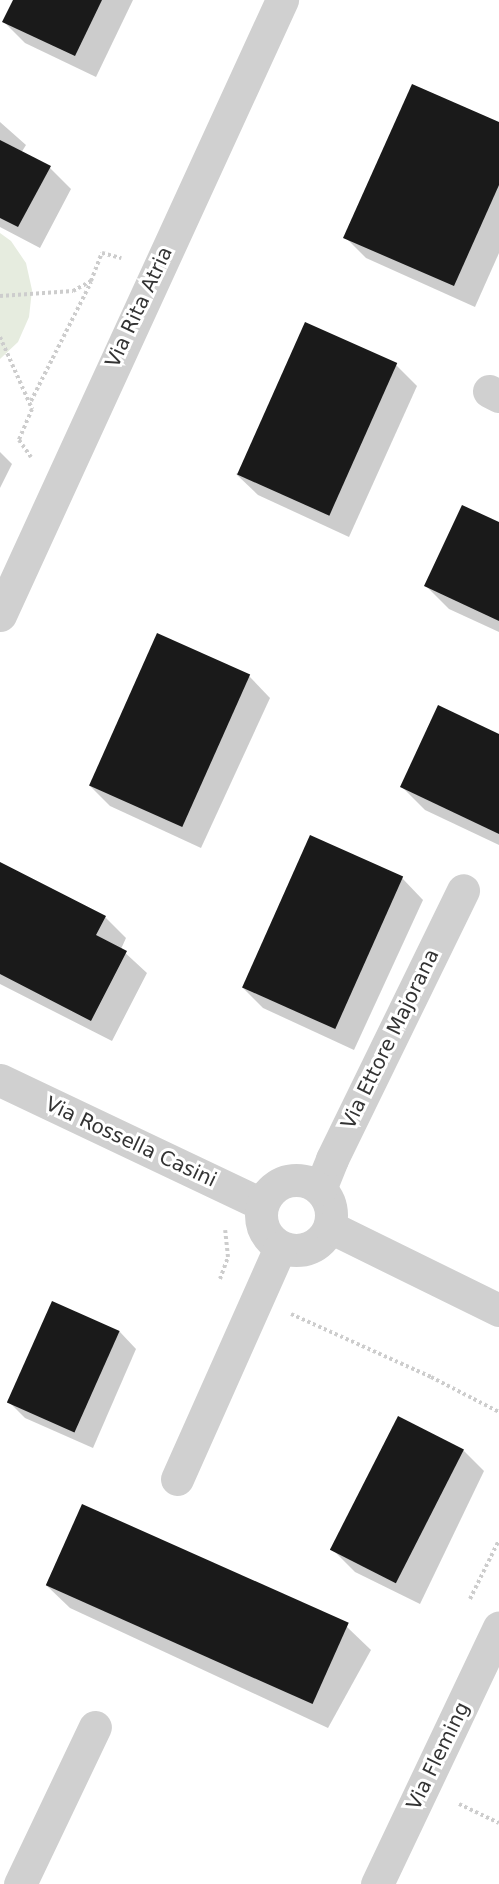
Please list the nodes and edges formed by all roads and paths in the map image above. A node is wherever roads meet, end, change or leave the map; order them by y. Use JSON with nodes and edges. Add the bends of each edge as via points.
{"nodes":[{"id":1,"x":282,"y":0,"type":"edge"},
{"id":2,"x":124,"y":258,"type":"dead end"},
{"id":3,"x":91,"y":281,"type":"junction"},
{"id":4,"x":0,"y":297,"type":"edge"},
{"id":5,"x":0,"y":336,"type":"edge"},
{"id":6,"x":30,"y":402,"type":"junction"},
{"id":7,"x":56,"y":492,"type":"junction"},
{"id":8,"x":0,"y":615,"type":"edge"},
{"id":9,"x":463,"y":890,"type":"dead end"},
{"id":10,"x":0,"y":1080,"type":"edge"},
{"id":11,"x":320,"y":1189,"type":"junction"},
{"id":12,"x":261,"y":1204,"type":"junction"},
{"id":13,"x":330,"y":1227,"type":"junction"},
{"id":14,"x":280,"y":1248,"type":"junction"},
{"id":15,"x":499,"y":1310,"type":"edge"},
{"id":16,"x":177,"y":1479,"type":"dead end"},
{"id":17,"x":499,"y":1628,"type":"edge"},
{"id":18,"x":95,"y":1727,"type":"dead end"},
{"id":19,"x":21,"y":1884,"type":"edge"},
{"id":20,"x":377,"y":1884,"type":"edge"}],
"edges":[{"from":1,"to":7,"type":"street","name":"Via Rita Atria"},
{"from":2,"to":3,"type":"path","via":[[102,253]]},
{"from":3,"to":4,"type":"path","via":[[73,291]]},
{"from":3,"to":6,"type":"path"},
{"from":5,"to":6,"type":"path"},
{"from":6,"to":7,"type":"path","via":[[33,409],[19,440]]},
{"from":7,"to":8,"type":"street","name":"Via Rita Atria"},
{"from":9,"to":11,"type":"street","name":"Via Ettore Majorana"},
{"from":10,"to":12,"type":"street","name":"Via Rossella Casini"},
{"from":11,"to":12,"type":"street","via":[[298,1180],[275,1186]]},
{"from":11,"to":13,"type":"street","via":[[331,1206]]},
{"from":12,"to":14,"type":"street","via":[[263,1230]]},
{"from":13,"to":14,"type":"street","via":[[310,1249]]},
{"from":13,"to":15,"type":"street"},
{"from":14,"to":16,"type":"street"},
{"from":17,"to":20,"type":"street","name":"Via Fleming"},
{"from":18,"to":19,"type":"street"}]}
